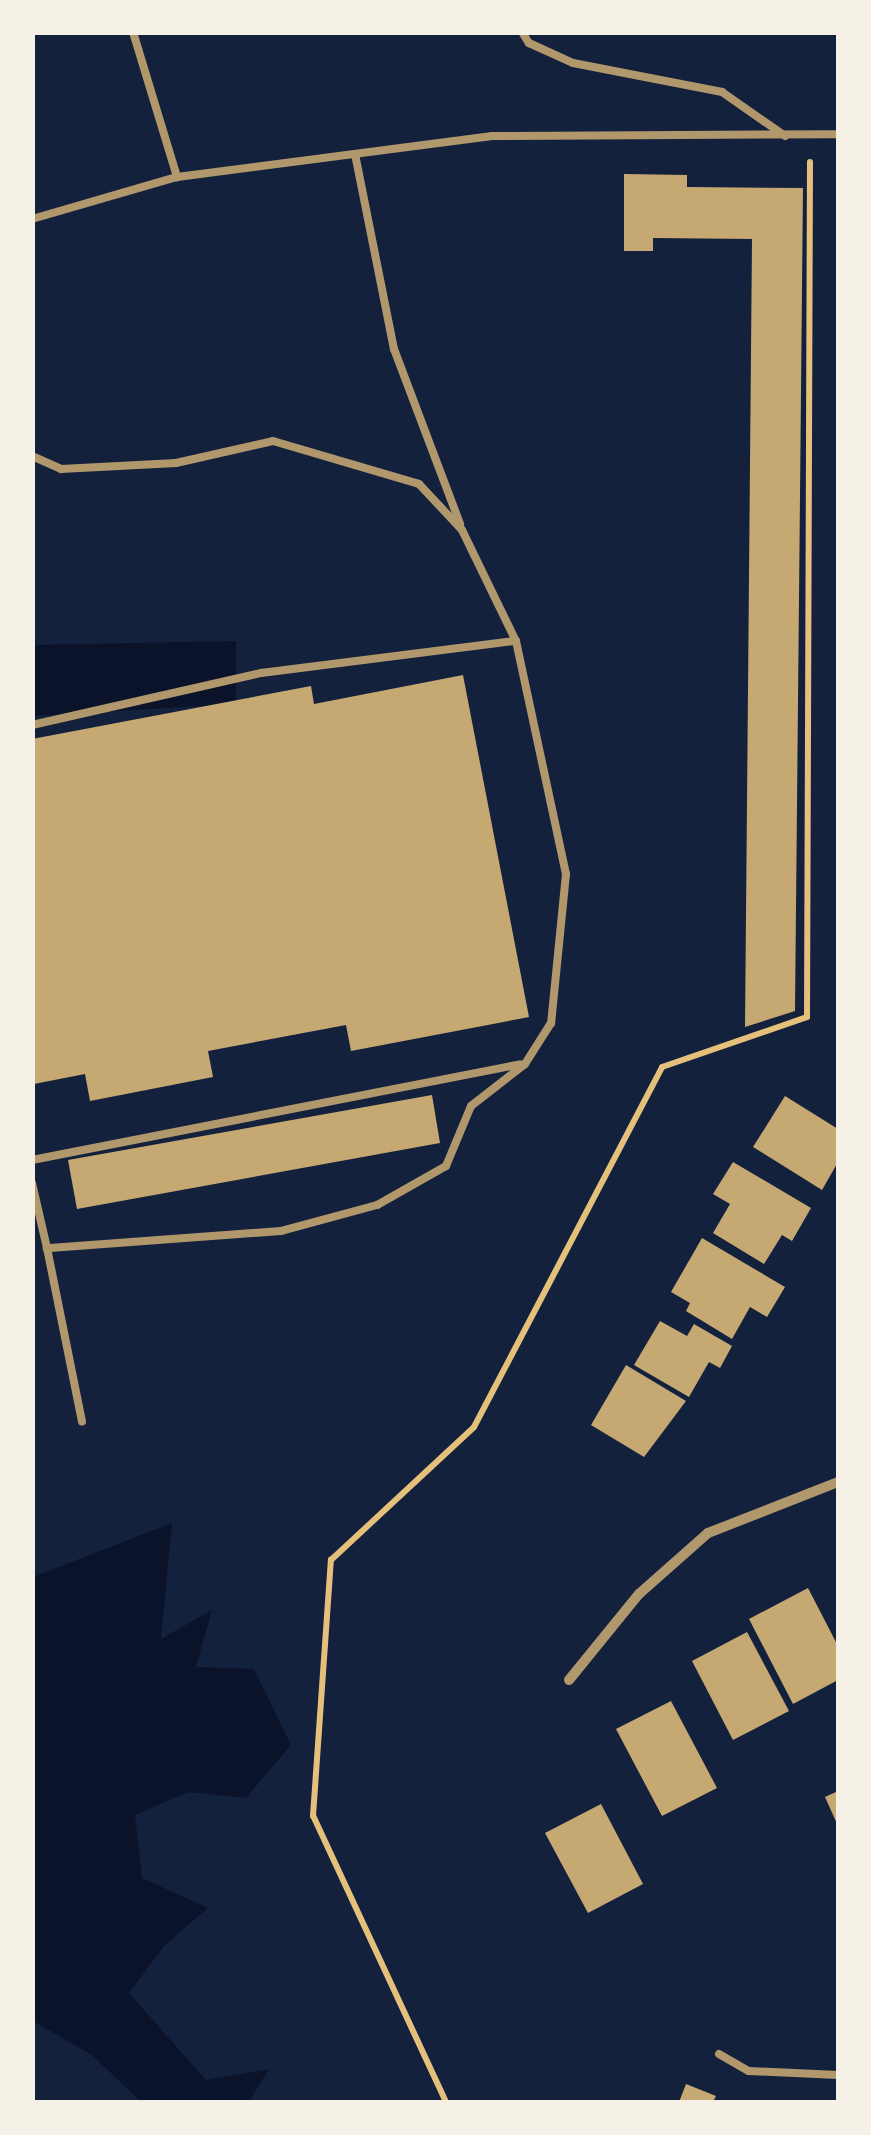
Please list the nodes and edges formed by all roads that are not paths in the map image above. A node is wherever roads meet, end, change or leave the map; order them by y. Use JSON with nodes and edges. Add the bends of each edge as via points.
{"nodes":[{"id":1,"x":134,"y":32,"type":"edge"},
{"id":2,"x":522,"y":32,"type":"edge"},
{"id":3,"x":838,"y":134,"type":"edge"},
{"id":4,"x":785,"y":136,"type":"junction"},
{"id":5,"x":355,"y":154,"type":"junction"},
{"id":6,"x":177,"y":178,"type":"junction"},
{"id":7,"x":32,"y":219,"type":"edge"},
{"id":8,"x":32,"y":456,"type":"edge"},
{"id":9,"x":462,"y":530,"type":"junction"},
{"id":10,"x":516,"y":641,"type":"junction"},
{"id":11,"x":32,"y":725,"type":"edge"},
{"id":12,"x":525,"y":1064,"type":"junction"},
{"id":13,"x":32,"y":1160,"type":"edge"},
{"id":14,"x":32,"y":1183,"type":"edge"},
{"id":15,"x":47,"y":1248,"type":"junction"},
{"id":16,"x":82,"y":1421,"type":"dead end"},
{"id":17,"x":838,"y":1482,"type":"edge"},
{"id":18,"x":568,"y":1680,"type":"dead end"},
{"id":19,"x":719,"y":2054,"type":"dead end"},
{"id":20,"x":838,"y":2075,"type":"edge"}],
"edges":[{"from":1,"to":6,"type":"lane"},
{"from":2,"to":4,"type":"lane","via":[[528,43],[572,63],[722,92]]},
{"from":3,"to":4,"type":"lane"},
{"from":4,"to":5,"type":"lane","via":[[492,136]]},
{"from":5,"to":6,"type":"lane"},
{"from":5,"to":9,"type":"lane","via":[[394,349]]},
{"from":6,"to":7,"type":"lane"},
{"from":8,"to":9,"type":"lane","via":[[61,469],[176,463],[273,441],[419,484]]},
{"from":9,"to":10,"type":"lane"},
{"from":10,"to":11,"type":"lane","via":[[261,673]]},
{"from":10,"to":12,"type":"lane","via":[[566,874],[551,1024]]},
{"from":12,"to":13,"type":"lane"},
{"from":12,"to":15,"type":"lane","via":[[471,1106],[446,1166],[377,1206],[281,1231]]},
{"from":14,"to":15,"type":"lane"},
{"from":15,"to":16,"type":"lane"},
{"from":17,"to":18,"type":"street","via":[[708,1532],[639,1594]]},
{"from":19,"to":20,"type":"lane","via":[[749,2071]]}]}
